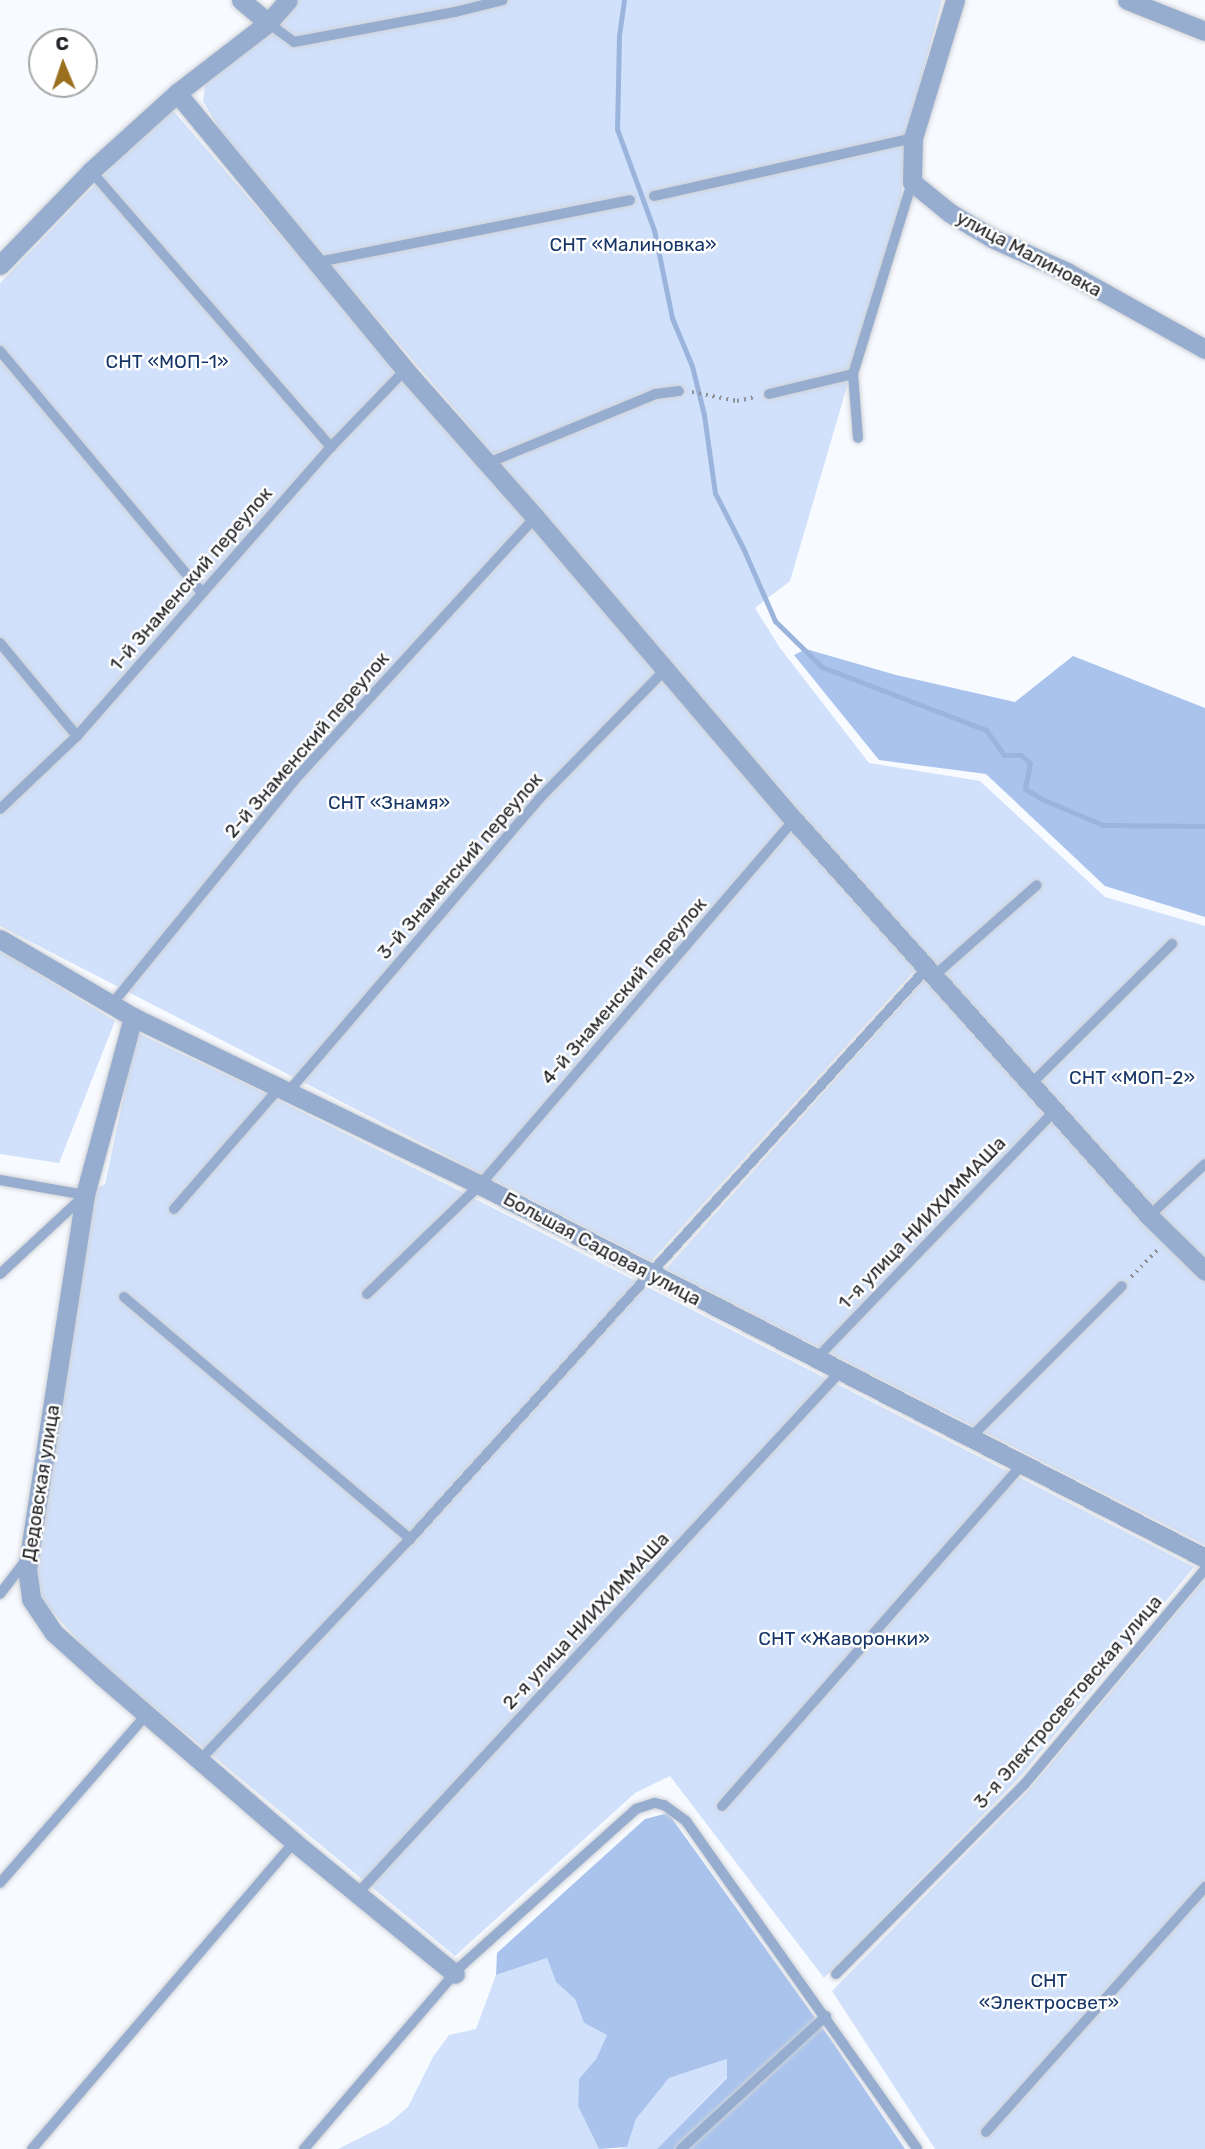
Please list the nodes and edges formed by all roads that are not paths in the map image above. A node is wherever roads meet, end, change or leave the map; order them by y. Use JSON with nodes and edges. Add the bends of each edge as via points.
{"nodes":[{"id":1,"x":241,"y":0,"type":"edge"},
{"id":2,"x":288,"y":0,"type":"edge"},
{"id":3,"x":503,"y":0,"type":"edge"},
{"id":4,"x":955,"y":0,"type":"edge"},
{"id":5,"x":1127,"y":0,"type":"edge"},
{"id":6,"x":268,"y":23,"type":"junction"},
{"id":7,"x":1205,"y":31,"type":"edge"},
{"id":8,"x":177,"y":93,"type":"junction"},
{"id":9,"x":913,"y":138,"type":"junction"},
{"id":10,"x":91,"y":171,"type":"junction"},
{"id":11,"x":912,"y":182,"type":"junction"},
{"id":12,"x":654,"y":196,"type":"dead end"},
{"id":13,"x":630,"y":200,"type":"dead end"},
{"id":14,"x":318,"y":262,"type":"junction"},
{"id":15,"x":0,"y":265,"type":"edge"},
{"id":16,"x":1205,"y":349,"type":"edge"},
{"id":17,"x":0,"y":351,"type":"edge"},
{"id":18,"x":405,"y":369,"type":"junction"},
{"id":19,"x":853,"y":374,"type":"junction"},
{"id":20,"x":679,"y":391,"type":"dead end"},
{"id":21,"x":769,"y":394,"type":"road end"},
{"id":22,"x":858,"y":438,"type":"dead end"},
{"id":23,"x":331,"y":447,"type":"junction"},
{"id":24,"x":488,"y":463,"type":"junction"},
{"id":25,"x":536,"y":517,"type":"junction"},
{"id":26,"x":202,"y":593,"type":"junction"},
{"id":27,"x":0,"y":643,"type":"edge"},
{"id":28,"x":665,"y":670,"type":"junction"},
{"id":29,"x":77,"y":736,"type":"junction"},
{"id":30,"x":0,"y":809,"type":"edge"},
{"id":31,"x":794,"y":820,"type":"junction"},
{"id":32,"x":1037,"y":886,"type":"dead end"},
{"id":33,"x":0,"y":939,"type":"edge"},
{"id":34,"x":1172,"y":944,"type":"dead end"},
{"id":35,"x":930,"y":972,"type":"junction"},
{"id":36,"x":113,"y":1004,"type":"junction"},
{"id":37,"x":133,"y":1017,"type":"junction"},
{"id":38,"x":1031,"y":1084,"type":"junction"},
{"id":39,"x":283,"y":1090,"type":"junction"},
{"id":40,"x":1055,"y":1111,"type":"junction"},
{"id":41,"x":1205,"y":1164,"type":"edge"},
{"id":42,"x":0,"y":1180,"type":"edge"},
{"id":43,"x":480,"y":1185,"type":"junction"},
{"id":44,"x":85,"y":1195,"type":"junction"},
{"id":45,"x":174,"y":1209,"type":"dead end"},
{"id":46,"x":1149,"y":1216,"type":"junction"},
{"id":47,"x":1205,"y":1271,"type":"edge"},
{"id":48,"x":0,"y":1274,"type":"edge"},
{"id":49,"x":651,"y":1274,"type":"junction"},
{"id":50,"x":1122,"y":1286,"type":"road end"},
{"id":51,"x":367,"y":1294,"type":"dead end"},
{"id":52,"x":124,"y":1297,"type":"dead end"},
{"id":53,"x":815,"y":1360,"type":"junction"},
{"id":54,"x":839,"y":1373,"type":"junction"},
{"id":55,"x":969,"y":1439,"type":"junction"},
{"id":56,"x":1022,"y":1465,"type":"junction"},
{"id":57,"x":410,"y":1539,"type":"junction"},
{"id":58,"x":29,"y":1557,"type":"junction"},
{"id":59,"x":1205,"y":1558,"type":"edge"},
{"id":60,"x":1205,"y":1569,"type":"edge"},
{"id":61,"x":0,"y":1594,"type":"edge"},
{"id":62,"x":146,"y":1715,"type":"junction"},
{"id":63,"x":200,"y":1760,"type":"junction"},
{"id":64,"x":722,"y":1806,"type":"dead end"},
{"id":65,"x":294,"y":1842,"type":"junction"},
{"id":66,"x":0,"y":1883,"type":"edge"},
{"id":67,"x":1205,"y":1887,"type":"edge"},
{"id":68,"x":358,"y":1893,"type":"junction"},
{"id":69,"x":455,"y":1974,"type":"junction"},
{"id":70,"x":836,"y":1974,"type":"dead end"},
{"id":71,"x":826,"y":2016,"type":"junction"},
{"id":72,"x":986,"y":2132,"type":"dead end"},
{"id":73,"x":32,"y":2149,"type":"edge"},
{"id":74,"x":304,"y":2149,"type":"edge"},
{"id":75,"x":681,"y":2149,"type":"edge"},
{"id":76,"x":917,"y":2149,"type":"edge"}],
"edges":[{"from":1,"to":6,"type":"street"},
{"from":2,"to":6,"type":"street"},
{"from":3,"to":6,"type":"lane","via":[[293,42]]},
{"from":4,"to":9,"type":"street"},
{"from":5,"to":7,"type":"street"},
{"from":6,"to":8,"type":"street"},
{"from":8,"to":10,"type":"street"},
{"from":8,"to":14,"type":"street"},
{"from":9,"to":11,"type":"street"},
{"from":9,"to":12,"type":"lane"},
{"from":10,"to":15,"type":"street"},
{"from":10,"to":23,"type":"lane"},
{"from":11,"to":16,"type":"street","name":"улица Малиновка","via":[[950,213],[994,239],[1067,272]]},
{"from":11,"to":19,"type":"lane"},
{"from":13,"to":14,"type":"lane"},
{"from":14,"to":18,"type":"street"},
{"from":17,"to":26,"type":"lane"},
{"from":18,"to":23,"type":"lane","name":"1-й Знаменский переулок"},
{"from":18,"to":24,"type":"street"},
{"from":19,"to":21,"type":"lane"},
{"from":19,"to":22,"type":"lane"},
{"from":20,"to":24,"type":"lane","via":[[655,394]]},
{"from":23,"to":26,"type":"lane","name":"1-й Знаменский переулок"},
{"from":24,"to":25,"type":"street"},
{"from":25,"to":28,"type":"street"},
{"from":25,"to":36,"type":"lane","name":"2-й Знаменский переулок","via":[[299,775]]},
{"from":26,"to":29,"type":"lane","name":"1-й Знаменский переулок"},
{"from":27,"to":29,"type":"lane"},
{"from":28,"to":31,"type":"street"},
{"from":28,"to":39,"type":"lane","name":"3-й Знаменский переулок","via":[[539,799]]},
{"from":29,"to":30,"type":"lane","name":"1-й Знаменский переулок"},
{"from":31,"to":35,"type":"street"},
{"from":31,"to":43,"type":"lane","name":"4-й Знаменский переулок"},
{"from":32,"to":35,"type":"lane"},
{"from":33,"to":36,"type":"street","name":"Большая Садовая улица"},
{"from":34,"to":38,"type":"lane"},
{"from":35,"to":38,"type":"street"},
{"from":35,"to":49,"type":"lane"},
{"from":36,"to":37,"type":"street","name":"Большая Садовая улица"},
{"from":37,"to":39,"type":"street","name":"Большая Садовая улица"},
{"from":37,"to":44,"type":"street","name":"Дедовская улица"},
{"from":38,"to":40,"type":"street"},
{"from":39,"to":43,"type":"street","name":"Большая Садовая улица"},
{"from":39,"to":45,"type":"lane","name":"3-й Знаменский переулок"},
{"from":40,"to":46,"type":"street"},
{"from":40,"to":53,"type":"lane","name":"1-я улица НИИХИММАШа"},
{"from":41,"to":46,"type":"lane"},
{"from":42,"to":44,"type":"lane"},
{"from":43,"to":49,"type":"street","name":"Большая Садовая улица"},
{"from":43,"to":51,"type":"lane","name":"4-й Знаменский переулок"},
{"from":44,"to":48,"type":"lane"},
{"from":44,"to":58,"type":"street","name":"Дедовская улица"},
{"from":46,"to":47,"type":"street"},
{"from":49,"to":53,"type":"street","name":"Большая Садовая улица"},
{"from":49,"to":57,"type":"lane"},
{"from":50,"to":55,"type":"lane"},
{"from":52,"to":57,"type":"lane"},
{"from":53,"to":54,"type":"street","name":"Большая Садовая улица"},
{"from":54,"to":55,"type":"street","name":"Большая Садовая улица"},
{"from":54,"to":68,"type":"lane","name":"2-я улица НИИХИММАШа"},
{"from":55,"to":56,"type":"street","name":"Большая Садовая улица"},
{"from":56,"to":59,"type":"street","name":"Большая Садовая улица"},
{"from":56,"to":64,"type":"lane"},
{"from":57,"to":63,"type":"lane"},
{"from":58,"to":61,"type":"lane"},
{"from":58,"to":62,"type":"street","name":"Дедовская улица","via":[[27,1583],[40,1616]]},
{"from":60,"to":70,"type":"lane","name":"3-я Электросветовская улица","via":[[1024,1785]]},
{"from":62,"to":63,"type":"street","name":"Дедовская улица"},
{"from":62,"to":66,"type":"lane"},
{"from":63,"to":65,"type":"street","name":"Дедовская улица"},
{"from":65,"to":68,"type":"street","name":"Дедовская улица"},
{"from":65,"to":73,"type":"lane"},
{"from":67,"to":72,"type":"lane"},
{"from":68,"to":69,"type":"street","name":"Дедовская улица"},
{"from":69,"to":71,"type":"lane","via":[[636,1809],[655,1803],[685,1821]]},
{"from":69,"to":74,"type":"lane"},
{"from":71,"to":75,"type":"lane"},
{"from":71,"to":76,"type":"lane"}]}
